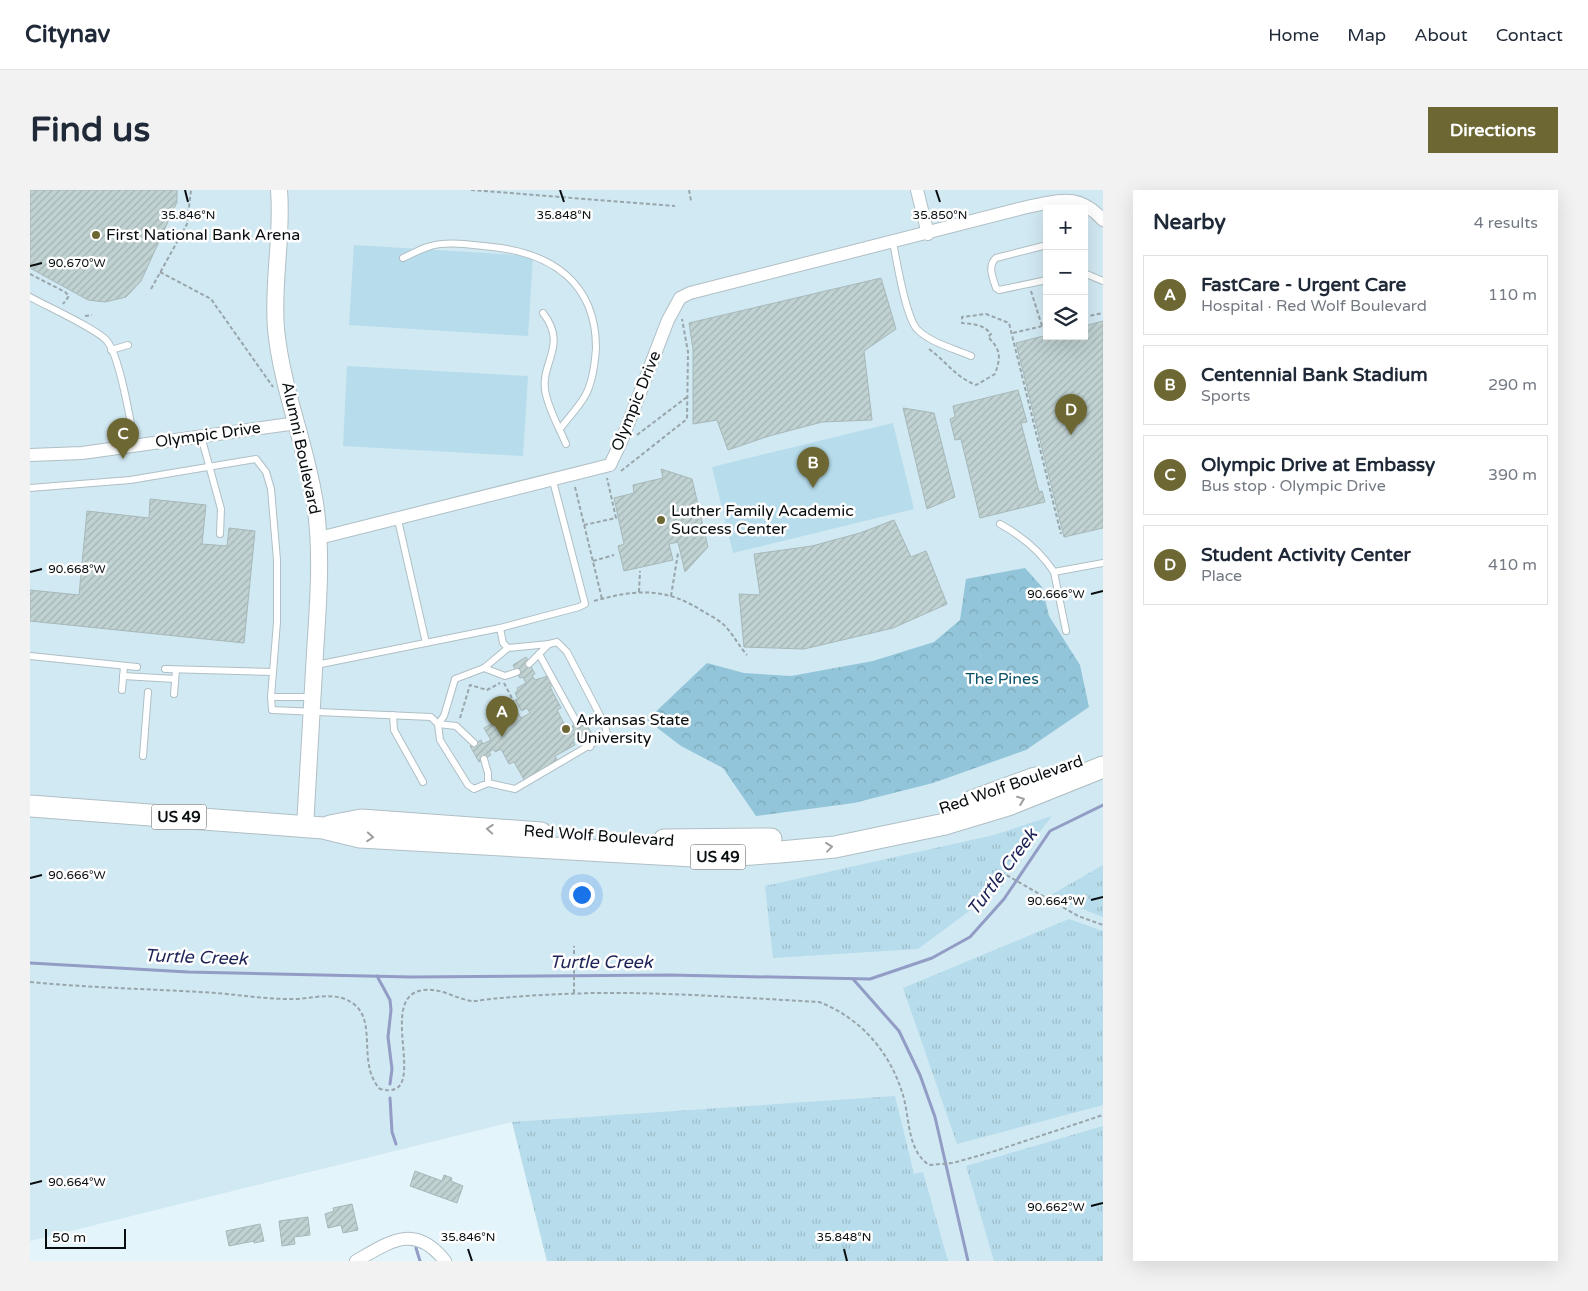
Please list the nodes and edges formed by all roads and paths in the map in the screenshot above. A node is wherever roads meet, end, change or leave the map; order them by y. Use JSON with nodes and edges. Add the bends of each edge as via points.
{"nodes":[{"id":1,"x":191,"y":190,"type":"edge"},
{"id":2,"x":279,"y":190,"type":"edge"},
{"id":3,"x":471,"y":190,"type":"edge"},
{"id":4,"x":689,"y":190,"type":"edge"},
{"id":5,"x":917,"y":190,"type":"edge"},
{"id":6,"x":690,"y":201,"type":"dead end"},
{"id":7,"x":675,"y":206,"type":"dead end"},
{"id":8,"x":1103,"y":220,"type":"edge"},
{"id":9,"x":928,"y":234,"type":"junction"},
{"id":10,"x":893,"y":242,"type":"junction"},
{"id":11,"x":1043,"y":246,"type":"edge"},
{"id":12,"x":403,"y":258,"type":"dead end"},
{"id":13,"x":160,"y":272,"type":"junction"},
{"id":14,"x":30,"y":274,"type":"edge"},
{"id":15,"x":1088,"y":274,"type":"edge"},
{"id":16,"x":1043,"y":281,"type":"edge"},
{"id":17,"x":1103,"y":281,"type":"edge"},
{"id":18,"x":1029,"y":284,"type":"junction"},
{"id":19,"x":151,"y":289,"type":"dead end"},
{"id":20,"x":30,"y":297,"type":"edge"},
{"id":21,"x":68,"y":308,"type":"dead end"},
{"id":22,"x":543,"y":313,"type":"dead end"},
{"id":23,"x":1103,"y":313,"type":"edge"},
{"id":24,"x":92,"y":315,"type":"dead end"},
{"id":25,"x":81,"y":316,"type":"dead end"},
{"id":26,"x":1088,"y":316,"type":"edge"},
{"id":27,"x":682,"y":319,"type":"dead end"},
{"id":28,"x":1042,"y":326,"type":"joint"},
{"id":29,"x":1012,"y":334,"type":"junction"},
{"id":30,"x":924,"y":344,"type":"dead end"},
{"id":31,"x":128,"y":345,"type":"dead end"},
{"id":32,"x":111,"y":350,"type":"junction"},
{"id":33,"x":971,"y":356,"type":"dead end"},
{"id":34,"x":276,"y":392,"type":"dead end"},
{"id":35,"x":687,"y":397,"type":"junction"},
{"id":36,"x":297,"y":423,"type":"junction"},
{"id":37,"x":560,"y":430,"type":"junction"},
{"id":38,"x":201,"y":436,"type":"junction"},
{"id":39,"x":631,"y":439,"type":"dead end"},
{"id":40,"x":566,"y":444,"type":"dead end"},
{"id":41,"x":135,"y":446,"type":"junction"},
{"id":42,"x":30,"y":455,"type":"edge"},
{"id":43,"x":209,"y":467,"type":"junction"},
{"id":44,"x":619,"y":472,"type":"dead end"},
{"id":45,"x":613,"y":474,"type":"dead end"},
{"id":46,"x":553,"y":481,"type":"junction"},
{"id":47,"x":574,"y":483,"type":"dead end"},
{"id":48,"x":30,"y":488,"type":"edge"},
{"id":49,"x":398,"y":520,"type":"junction"},
{"id":50,"x":1000,"y":524,"type":"dead end"},
{"id":51,"x":584,"y":525,"type":"junction"},
{"id":52,"x":220,"y":534,"type":"dead end"},
{"id":53,"x":1061,"y":534,"type":"dead end"},
{"id":54,"x":319,"y":538,"type":"junction"},
{"id":55,"x":678,"y":553,"type":"dead end"},
{"id":56,"x":614,"y":555,"type":"dead end"},
{"id":57,"x":593,"y":561,"type":"junction"},
{"id":58,"x":1103,"y":563,"type":"edge"},
{"id":59,"x":640,"y":571,"type":"dead end"},
{"id":60,"x":1054,"y":572,"type":"junction"},
{"id":61,"x":639,"y":592,"type":"junction"},
{"id":62,"x":671,"y":596,"type":"junction"},
{"id":63,"x":602,"y":599,"type":"junction"},
{"id":64,"x":584,"y":603,"type":"junction"},
{"id":65,"x":500,"y":628,"type":"junction"},
{"id":66,"x":1066,"y":631,"type":"dead end"},
{"id":67,"x":426,"y":643,"type":"junction"},
{"id":68,"x":549,"y":644,"type":"junction"},
{"id":69,"x":508,"y":648,"type":"junction"},
{"id":70,"x":539,"y":654,"type":"junction"},
{"id":71,"x":747,"y":655,"type":"dead end"},
{"id":72,"x":30,"y":656,"type":"edge"},
{"id":73,"x":530,"y":664,"type":"dead end"},
{"id":74,"x":124,"y":666,"type":"junction"},
{"id":75,"x":315,"y":666,"type":"junction"},
{"id":76,"x":137,"y":668,"type":"dead end"},
{"id":77,"x":484,"y":668,"type":"junction"},
{"id":78,"x":165,"y":669,"type":"dead end"},
{"id":79,"x":176,"y":670,"type":"junction"},
{"id":80,"x":272,"y":672,"type":"junction"},
{"id":81,"x":517,"y":672,"type":"dead end"},
{"id":82,"x":123,"y":676,"type":"junction"},
{"id":83,"x":508,"y":678,"type":"dead end"},
{"id":84,"x":175,"y":679,"type":"junction"},
{"id":85,"x":503,"y":681,"type":"junction"},
{"id":86,"x":122,"y":690,"type":"dead end"},
{"id":87,"x":148,"y":692,"type":"dead end"},
{"id":88,"x":174,"y":694,"type":"dead end"},
{"id":89,"x":271,"y":697,"type":"junction"},
{"id":90,"x":514,"y":702,"type":"dead end"},
{"id":91,"x":312,"y":705,"type":"junction"},
{"id":92,"x":393,"y":716,"type":"junction"},
{"id":93,"x":438,"y":724,"type":"junction"},
{"id":94,"x":577,"y":724,"type":"dead end"},
{"id":95,"x":458,"y":727,"type":"junction"},
{"id":96,"x":585,"y":738,"type":"dead end"},
{"id":97,"x":474,"y":743,"type":"dead end"},
{"id":98,"x":590,"y":747,"type":"junction"},
{"id":99,"x":1103,"y":752,"type":"edge"},
{"id":100,"x":143,"y":756,"type":"dead end"},
{"id":101,"x":484,"y":759,"type":"dead end"},
{"id":102,"x":1103,"y":767,"type":"edge"},
{"id":103,"x":423,"y":782,"type":"dead end"},
{"id":104,"x":488,"y":784,"type":"junction"},
{"id":105,"x":30,"y":806,"type":"edge"},
{"id":106,"x":314,"y":827,"type":"junction"},
{"id":107,"x":1001,"y":872,"type":"dead end"},
{"id":108,"x":1103,"y":925,"type":"edge"},
{"id":109,"x":574,"y":946,"type":"dead end"},
{"id":110,"x":30,"y":982,"type":"edge"},
{"id":111,"x":574,"y":994,"type":"junction"},
{"id":112,"x":1103,"y":1115,"type":"edge"},
{"id":113,"x":356,"y":1261,"type":"edge"},
{"id":114,"x":445,"y":1261,"type":"edge"}],
"edges":[{"from":1,"to":13,"type":"path","via":[[187,224]]},
{"from":2,"to":36,"type":"street","name":"Alumni Boulevard","via":[[281,230],[274,291],[276,330]]},
{"from":3,"to":7,"type":"path"},
{"from":4,"to":6,"type":"path"},
{"from":5,"to":9,"type":"street"},
{"from":8,"to":9,"type":"street","name":"Olympic Drive","via":[[1091,206],[1068,200],[1027,207]]},
{"from":9,"to":10,"type":"street","name":"Olympic Drive"},
{"from":10,"to":33,"type":"lane","via":[[910,317],[917,328]]},
{"from":10,"to":46,"type":"street","name":"Olympic Drive","via":[[698,290],[680,298],[668,320],[610,465]]},
{"from":11,"to":18,"type":"lane","via":[[992,261],[991,268],[999,290]]},
{"from":12,"to":37,"type":"lane","via":[[432,245],[518,249],[544,259],[571,279],[590,306],[596,328],[596,363],[586,395]]},
{"from":13,"to":19,"type":"path"},
{"from":13,"to":34,"type":"path","via":[[211,299]]},
{"from":14,"to":21,"type":"path","via":[[65,292],[69,296],[62,305]]},
{"from":15,"to":17,"type":"lane"},
{"from":16,"to":18,"type":"lane"},
{"from":18,"to":28,"type":"path"},
{"from":20,"to":32,"type":"lane","via":[[80,323],[107,341]]},
{"from":22,"to":37,"type":"lane","via":[[554,343],[545,376],[545,390]]},
{"from":23,"to":26,"type":"path"},
{"from":24,"to":25,"type":"path"},
{"from":27,"to":35,"type":"path","via":[[688,352]]},
{"from":28,"to":29,"type":"path"},
{"from":29,"to":30,"type":"path","via":[[1009,323],[986,314],[962,317],[962,323],[977,324],[989,330],[991,334],[988,337],[998,347],[1000,355],[995,374],[976,385],[959,378]]},
{"from":29,"to":53,"type":"path"},
{"from":31,"to":32,"type":"lane"},
{"from":32,"to":41,"type":"lane"},
{"from":35,"to":39,"type":"path"},
{"from":35,"to":44,"type":"path","via":[[687,419]]},
{"from":36,"to":38,"type":"street","name":"Olympic Drive"},
{"from":36,"to":54,"type":"street","name":"Alumni Boulevard","via":[[311,481]]},
{"from":37,"to":40,"type":"lane"},
{"from":38,"to":41,"type":"street","name":"Olympic Drive"},
{"from":38,"to":43,"type":"lane"},
{"from":41,"to":42,"type":"street","name":"Olympic Drive","via":[[82,454]]},
{"from":43,"to":48,"type":"lane","via":[[130,480]]},
{"from":43,"to":52,"type":"lane","via":[[221,509]]},
{"from":43,"to":80,"type":"lane","via":[[256,459],[266,472],[271,489],[277,560],[277,622]]},
{"from":45,"to":51,"type":"path","via":[[606,476],[616,518]]},
{"from":46,"to":49,"type":"street","name":"Olympic Drive"},
{"from":46,"to":64,"type":"lane"},
{"from":47,"to":51,"type":"path"},
{"from":49,"to":54,"type":"street","name":"Olympic Drive"},
{"from":49,"to":67,"type":"lane"},
{"from":50,"to":60,"type":"lane","via":[[1015,532],[1044,557]]},
{"from":51,"to":57,"type":"path"},
{"from":54,"to":75,"type":"street","name":"Alumni Boulevard","via":[[320,594]]},
{"from":55,"to":62,"type":"path"},
{"from":56,"to":57,"type":"path"},
{"from":57,"to":63,"type":"path"},
{"from":58,"to":60,"type":"lane"},
{"from":59,"to":61,"type":"path"},
{"from":60,"to":66,"type":"lane"},
{"from":61,"to":62,"type":"path"},
{"from":61,"to":63,"type":"path"},
{"from":62,"to":71,"type":"path","via":[[690,603],[725,626]]},
{"from":63,"to":64,"type":"path"},
{"from":64,"to":65,"type":"lane","via":[[580,607]]},
{"from":65,"to":67,"type":"lane"},
{"from":65,"to":69,"type":"lane","via":[[503,643]]},
{"from":67,"to":75,"type":"lane"},
{"from":68,"to":69,"type":"lane"},
{"from":68,"to":70,"type":"lane"},
{"from":68,"to":98,"type":"lane","via":[[557,642],[567,652],[605,725],[607,735]]},
{"from":69,"to":77,"type":"lane"},
{"from":70,"to":73,"type":"lane"},
{"from":70,"to":94,"type":"lane"},
{"from":72,"to":74,"type":"lane"},
{"from":74,"to":76,"type":"lane"},
{"from":74,"to":82,"type":"lane"},
{"from":75,"to":91,"type":"street","name":"Alumni Boulevard"},
{"from":77,"to":81,"type":"lane","via":[[504,676]]},
{"from":77,"to":93,"type":"lane","via":[[455,680],[444,716]]},
{"from":78,"to":79,"type":"lane"},
{"from":79,"to":80,"type":"lane"},
{"from":79,"to":84,"type":"lane"},
{"from":80,"to":89,"type":"lane"},
{"from":82,"to":84,"type":"lane"},
{"from":82,"to":86,"type":"lane"},
{"from":83,"to":85,"type":"path"},
{"from":84,"to":88,"type":"lane"},
{"from":85,"to":90,"type":"path"},
{"from":85,"to":95,"type":"path","via":[[487,690],[470,685]]},
{"from":87,"to":100,"type":"lane"},
{"from":89,"to":91,"type":"lane"},
{"from":89,"to":91,"type":"lane","via":[[272,710]]},
{"from":91,"to":92,"type":"lane"},
{"from":91,"to":106,"type":"street","name":"Alumni Boulevard"},
{"from":92,"to":93,"type":"lane","via":[[431,717]]},
{"from":92,"to":103,"type":"lane","via":[[394,730]]},
{"from":93,"to":95,"type":"lane"},
{"from":93,"to":104,"type":"lane","via":[[440,740],[468,785],[474,789]]},
{"from":95,"to":97,"type":"lane"},
{"from":96,"to":98,"type":"lane"},
{"from":98,"to":104,"type":"lane","via":[[515,789]]},
{"from":99,"to":106,"type":"highway","name":"Red Wolf Boulevard","number":"US 49","one_way":true,"via":[[1010,788],[941,810],[885,823],[801,836],[684,842],[360,820]]},
{"from":101,"to":104,"type":"lane"},
{"from":106,"to":102,"type":"highway","name":"Red Wolf Boulevard","number":"US 49","one_way":true,"via":[[360,836],[633,854],[711,857],[780,852],[835,847],[945,824],[1008,805]]},
{"from":105,"to":106,"type":"highway","name":"Red Wolf Boulevard","number":"US 49"},
{"from":107,"to":108,"type":"path","via":[[1078,916]]},
{"from":109,"to":111,"type":"path"},
{"from":110,"to":111,"type":"path","via":[[275,999],[343,998],[357,1006],[363,1016],[368,1072],[380,1090],[389,1092],[404,1080],[401,1032],[404,1002],[411,994],[424,990],[442,991],[471,1001]]},
{"from":111,"to":112,"type":"path","via":[[706,994],[819,1002],[834,1008],[854,1020],[887,1058],[903,1095],[917,1155],[930,1165],[952,1163]]},
{"from":113,"to":114,"type":"street","via":[[383,1245],[403,1238],[427,1242]]}]}
